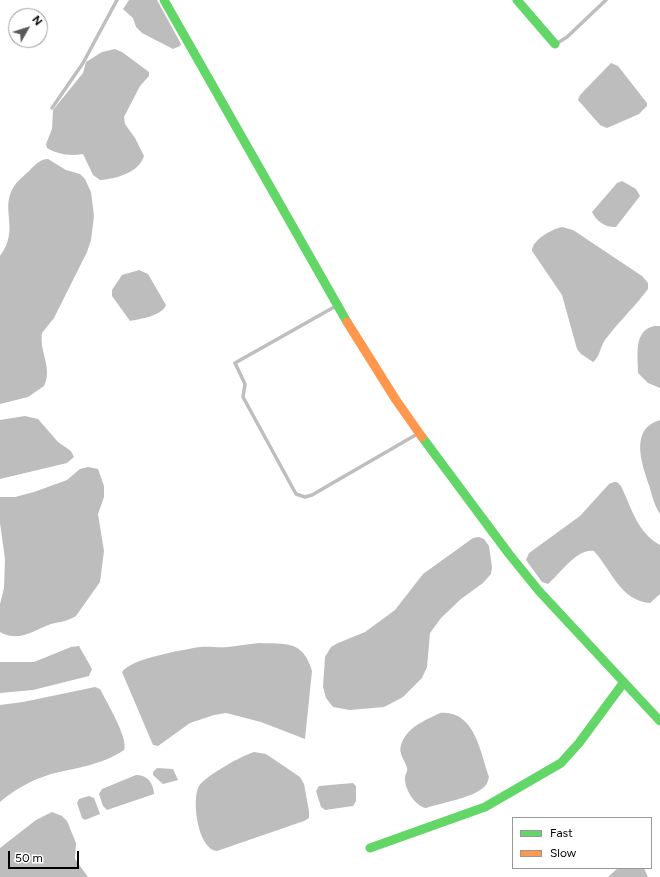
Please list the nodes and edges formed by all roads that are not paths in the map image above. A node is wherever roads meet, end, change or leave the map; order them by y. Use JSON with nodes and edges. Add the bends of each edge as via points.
{"nodes":[{"id":1,"x":117,"y":0,"type":"edge"},
{"id":2,"x":164,"y":0,"type":"edge"},
{"id":3,"x":518,"y":0,"type":"edge"},
{"id":4,"x":606,"y":0,"type":"edge"},
{"id":5,"x":555,"y":44,"type":"joint"},
{"id":6,"x":52,"y":108,"type":"dead end"},
{"id":7,"x":337,"y":306,"type":"junction"},
{"id":8,"x":419,"y":433,"type":"junction"},
{"id":9,"x":624,"y":682,"type":"junction"},
{"id":10,"x":660,"y":720,"type":"edge"},
{"id":11,"x":370,"y":848,"type":"dead end"}],
"edges":[{"from":1,"to":6,"type":"lane","via":[[83,63]]},
{"from":2,"to":7,"type":"street"},
{"from":3,"to":5,"type":"street"},
{"from":4,"to":5,"type":"lane","via":[[567,37]]},
{"from":7,"to":8,"type":"street"},
{"from":7,"to":8,"type":"lane","via":[[235,363],[245,384],[243,397],[296,494],[305,497],[312,495]]},
{"from":8,"to":9,"type":"street","via":[[523,572]]},
{"from":9,"to":10,"type":"street"},
{"from":9,"to":11,"type":"street","via":[[580,743],[561,763],[485,807]]}]}
